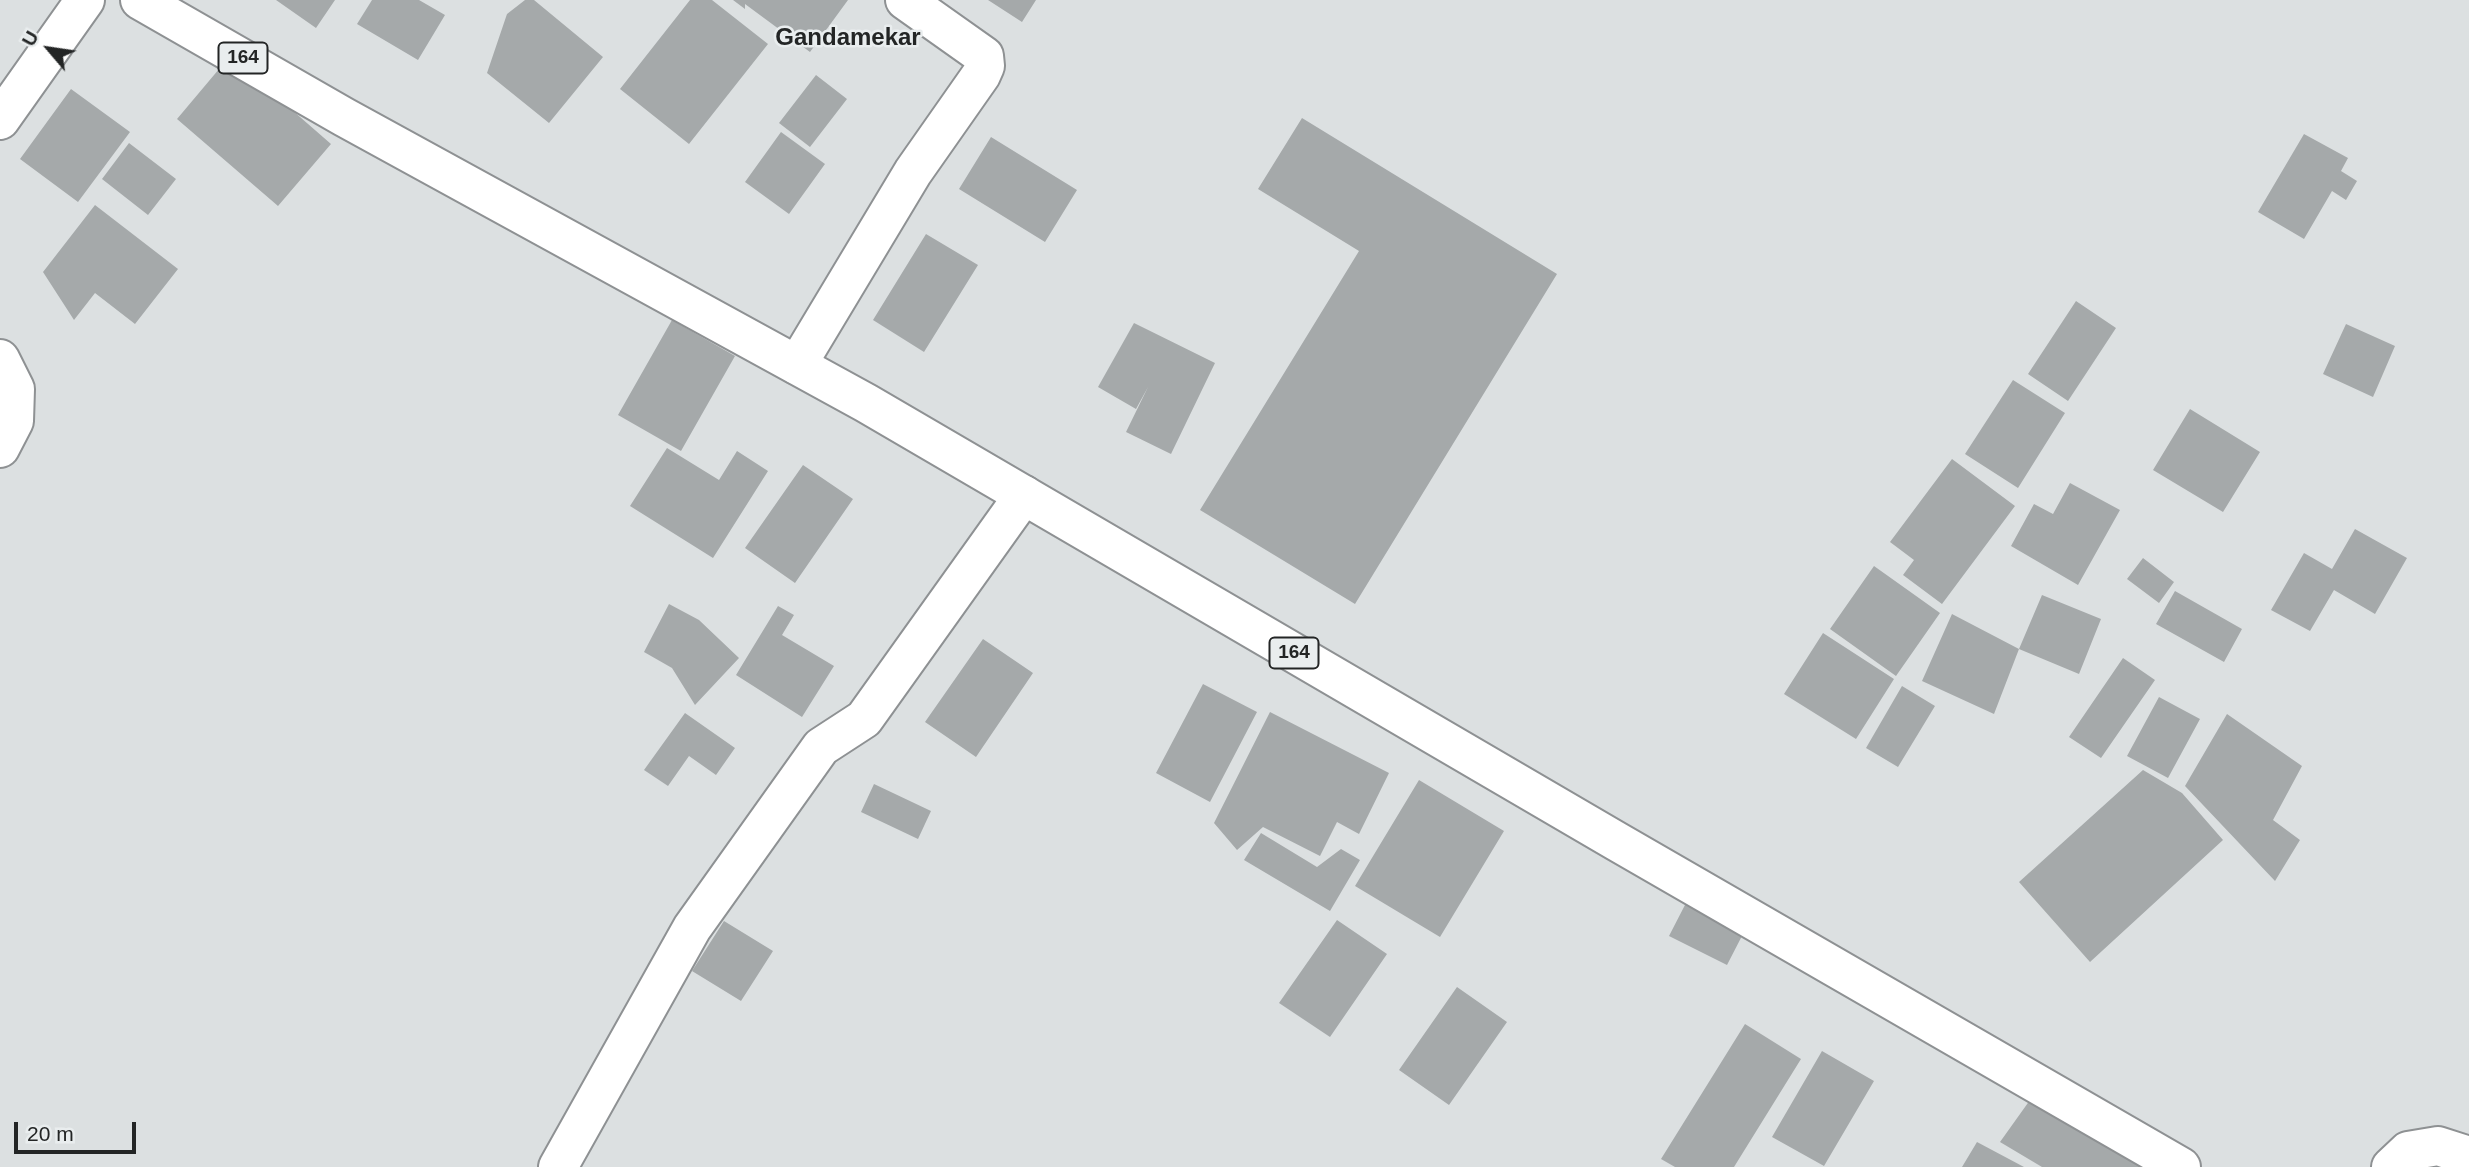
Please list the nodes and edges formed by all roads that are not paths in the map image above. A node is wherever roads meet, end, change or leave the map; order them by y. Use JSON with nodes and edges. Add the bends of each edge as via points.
{"nodes":[{"id":1,"x":85,"y":0,"type":"edge"},
{"id":2,"x":140,"y":0,"type":"edge"},
{"id":3,"x":905,"y":0,"type":"edge"},
{"id":4,"x":0,"y":120,"type":"edge"},
{"id":5,"x":0,"y":359,"type":"edge"},
{"id":6,"x":797,"y":365,"type":"junction"},
{"id":7,"x":0,"y":447,"type":"edge"},
{"id":8,"x":1024,"y":495,"type":"junction"},
{"id":9,"x":2469,"y":1156,"type":"edge"},
{"id":10,"x":558,"y":1167,"type":"edge"},
{"id":11,"x":2181,"y":1167,"type":"edge"},
{"id":12,"x":2391,"y":1167,"type":"edge"}],
"edges":[{"from":1,"to":4,"type":"main road"},
{"from":2,"to":6,"type":"main road","number":"164"},
{"from":3,"to":6,"type":"main road","via":[[984,57],[985,66],[912,173]]},
{"from":5,"to":7,"type":"main road","via":[[15,389],[14,421]]},
{"from":6,"to":8,"type":"main road","number":"164"},
{"from":8,"to":10,"type":"main road","via":[[864,719],[821,747],[692,928]]},
{"from":8,"to":11,"type":"main road","number":"164"},
{"from":9,"to":12,"type":"main road","via":[[2438,1146],[2408,1151]]}]}
